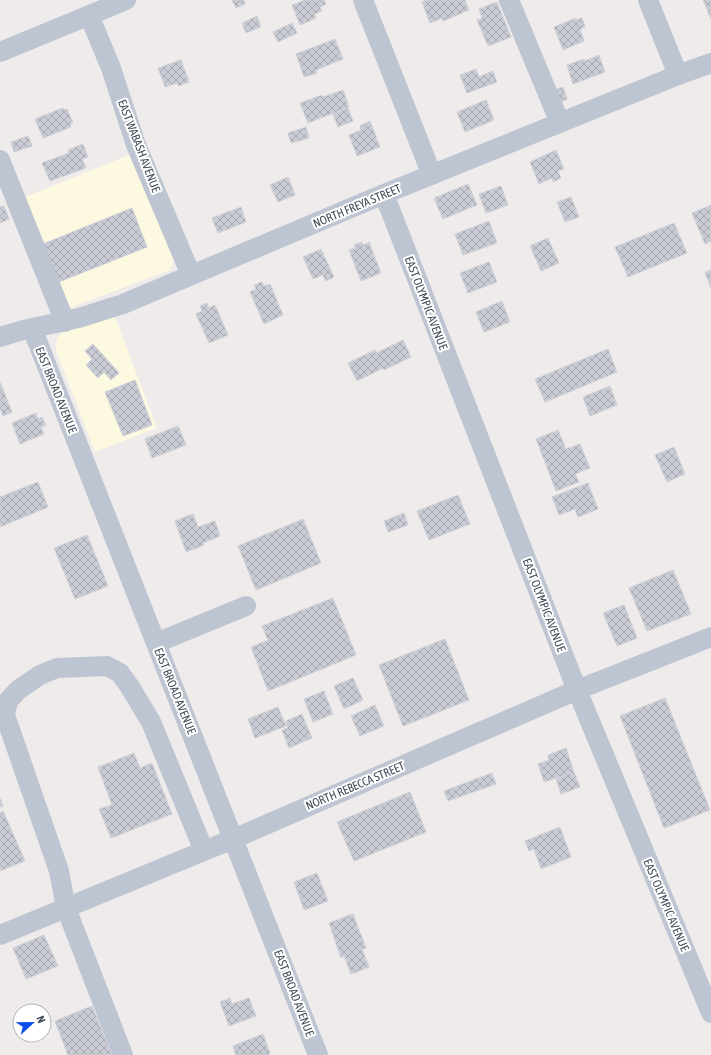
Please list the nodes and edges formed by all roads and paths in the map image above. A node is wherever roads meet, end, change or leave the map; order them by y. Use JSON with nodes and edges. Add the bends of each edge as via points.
{"nodes":[{"id":1,"x":126,"y":0,"type":"edge"},
{"id":2,"x":363,"y":0,"type":"edge"},
{"id":3,"x":509,"y":0,"type":"edge"},
{"id":4,"x":648,"y":0,"type":"edge"},
{"id":5,"x":90,"y":15,"type":"junction"},
{"id":6,"x":0,"y":52,"type":"edge"},
{"id":7,"x":711,"y":63,"type":"edge"},
{"id":8,"x":678,"y":75,"type":"junction"},
{"id":9,"x":560,"y":123,"type":"junction"},
{"id":10,"x":0,"y":160,"type":"edge"},
{"id":11,"x":432,"y":175,"type":"junction"},
{"id":12,"x":384,"y":194,"type":"junction"},
{"id":13,"x":191,"y":275,"type":"junction"},
{"id":14,"x":65,"y":322,"type":"junction"},
{"id":15,"x":32,"y":328,"type":"junction"},
{"id":16,"x":0,"y":337,"type":"edge"},
{"id":17,"x":246,"y":606,"type":"dead end"},
{"id":18,"x":711,"y":637,"type":"edge"},
{"id":19,"x":156,"y":643,"type":"junction"},
{"id":20,"x":577,"y":690,"type":"junction"},
{"id":21,"x":233,"y":839,"type":"junction"},
{"id":22,"x":204,"y":851,"type":"junction"},
{"id":23,"x":66,"y":908,"type":"junction"},
{"id":24,"x":0,"y":935,"type":"edge"},
{"id":25,"x":711,"y":1013,"type":"edge"},
{"id":26,"x":123,"y":1055,"type":"edge"},
{"id":27,"x":318,"y":1055,"type":"edge"}],
"edges":[{"from":1,"to":5,"type":"street"},
{"from":2,"to":11,"type":"street"},
{"from":3,"to":9,"type":"street"},
{"from":4,"to":8,"type":"street"},
{"from":5,"to":6,"type":"street"},
{"from":5,"to":13,"type":"street","name":"EAST WABASH AVENUE","via":[[111,68],[136,145]]},
{"from":7,"to":8,"type":"street","name":"NORTH FREYA STREET"},
{"from":8,"to":9,"type":"street","name":"NORTH FREYA STREET"},
{"from":9,"to":11,"type":"street","name":"NORTH FREYA STREET"},
{"from":10,"to":14,"type":"street"},
{"from":11,"to":12,"type":"street","name":"NORTH FREYA STREET"},
{"from":12,"to":13,"type":"street","name":"NORTH FREYA STREET"},
{"from":12,"to":20,"type":"street","name":"EAST OLYMPIC AVENUE"},
{"from":13,"to":14,"type":"street","name":"NORTH FREYA STREET","via":[[104,311]]},
{"from":14,"to":15,"type":"street","name":"NORTH FREYA STREET"},
{"from":15,"to":16,"type":"street","name":"NORTH FREYA STREET"},
{"from":15,"to":19,"type":"street","name":"EAST BROAD AVENUE"},
{"from":17,"to":19,"type":"street"},
{"from":18,"to":20,"type":"street","name":"NORTH REBECCA STREET"},
{"from":19,"to":21,"type":"street","name":"EAST BROAD AVENUE"},
{"from":20,"to":21,"type":"street","name":"NORTH REBECCA STREET"},
{"from":20,"to":25,"type":"street","name":"EAST OLYMPIC AVENUE"},
{"from":21,"to":22,"type":"street","name":"NORTH REBECCA STREET"},
{"from":21,"to":27,"type":"street","name":"EAST BROAD AVENUE"},
{"from":22,"to":23,"type":"street","name":"NORTH REBECCA STREET"},
{"from":22,"to":23,"type":"street","via":[[150,722],[120,673],[107,666],[57,668],[40,675],[8,700],[5,715],[59,872]]},
{"from":23,"to":24,"type":"street","name":"NORTH REBECCA STREET"},
{"from":23,"to":26,"type":"street"}]}
